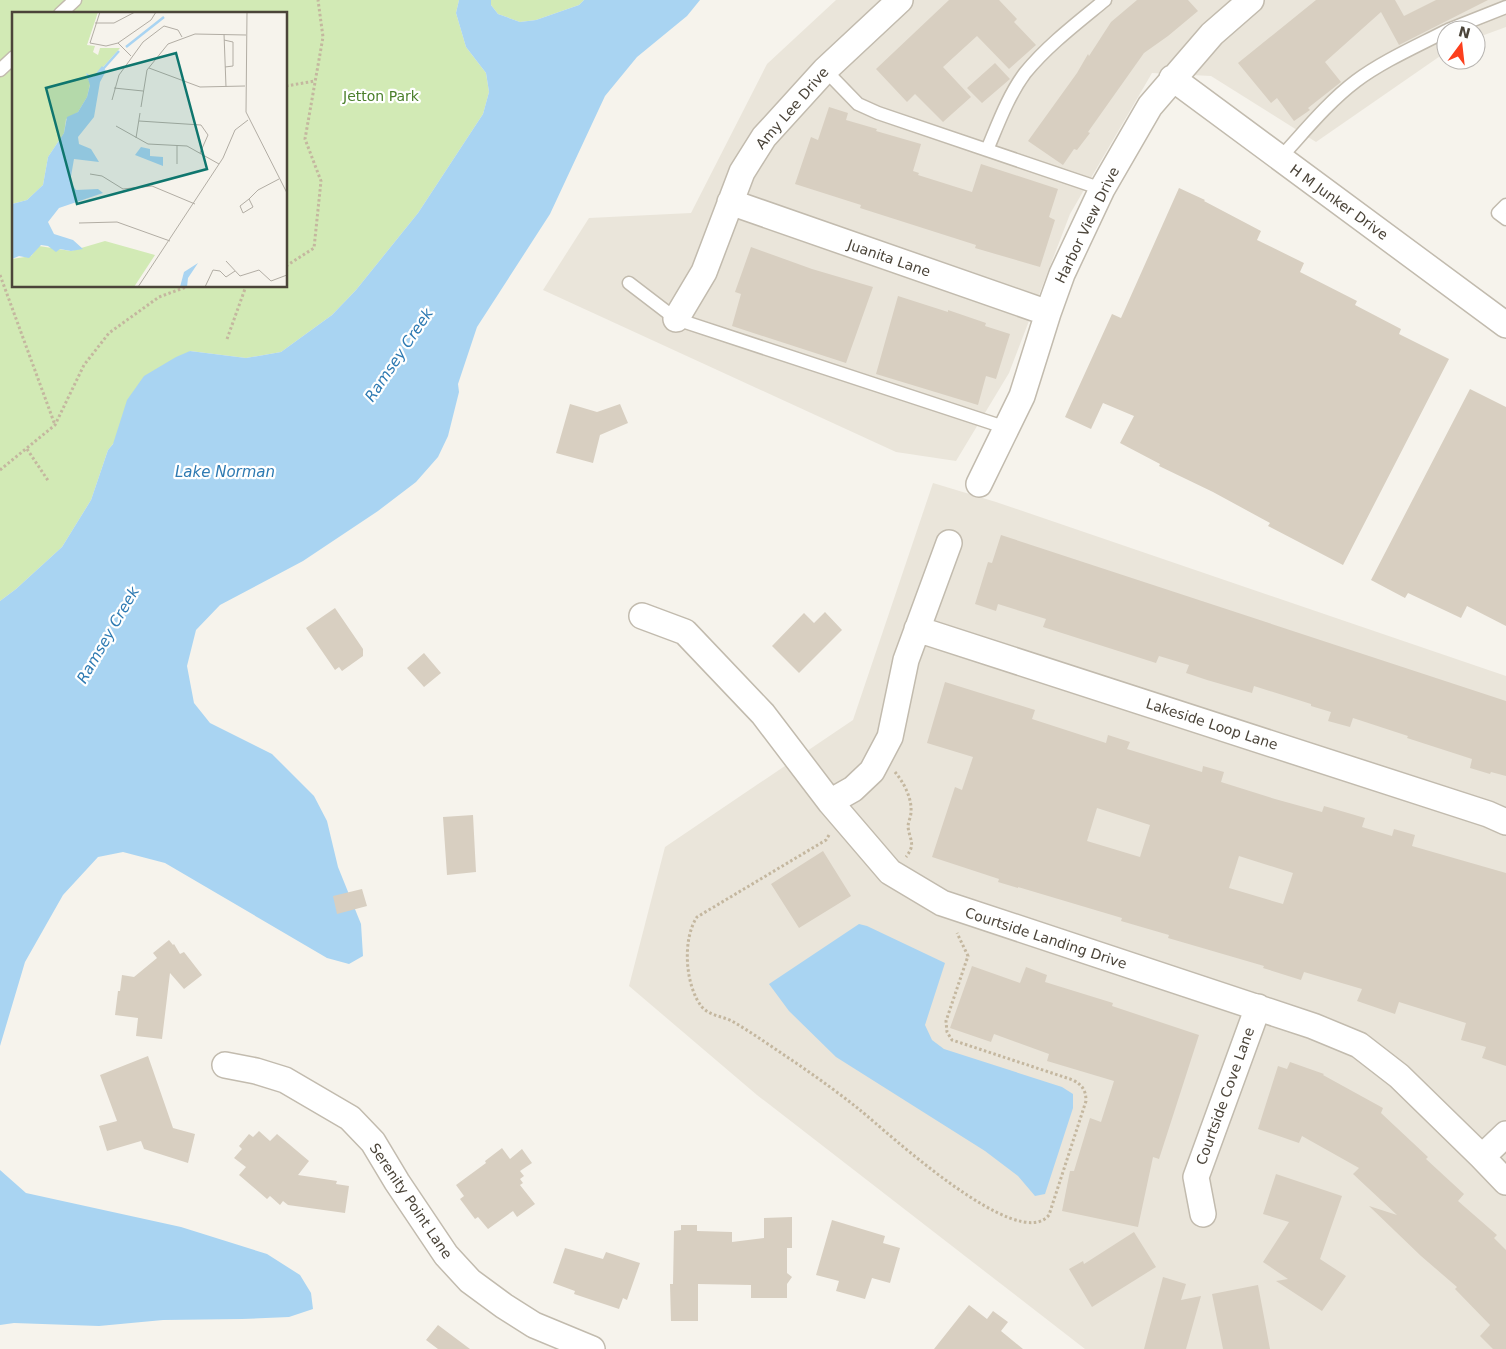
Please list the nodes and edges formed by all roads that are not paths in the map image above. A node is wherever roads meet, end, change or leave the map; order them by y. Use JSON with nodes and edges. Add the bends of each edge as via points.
{"nodes":[{"id":1,"x":75,"y":0,"type":"edge"},
{"id":2,"x":900,"y":0,"type":"edge"},
{"id":3,"x":1105,"y":0,"type":"edge"},
{"id":4,"x":1251,"y":0,"type":"edge"},
{"id":5,"x":1506,"y":7,"type":"edge"},
{"id":6,"x":62,"y":12,"type":"edge"},
{"id":7,"x":1474,"y":20,"type":"edge"},
{"id":8,"x":1436,"y":36,"type":"edge"},
{"id":9,"x":12,"y":59,"type":"edge"},
{"id":10,"x":0,"y":70,"type":"edge"},
{"id":11,"x":825,"y":70,"type":"junction"},
{"id":12,"x":1172,"y":78,"type":"junction"},
{"id":13,"x":987,"y":150,"type":"junction"},
{"id":14,"x":1280,"y":158,"type":"junction"},
{"id":15,"x":1102,"y":188,"type":"junction"},
{"id":16,"x":730,"y":202,"type":"junction"},
{"id":17,"x":1506,"y":205,"type":"edge"},
{"id":18,"x":1506,"y":220,"type":"edge"},
{"id":19,"x":629,"y":283,"type":"dead end"},
{"id":20,"x":1048,"y":313,"type":"junction"},
{"id":21,"x":676,"y":319,"type":"junction"},
{"id":22,"x":1506,"y":325,"type":"edge"},
{"id":23,"x":1006,"y":428,"type":"junction"},
{"id":24,"x":979,"y":484,"type":"dead end"},
{"id":25,"x":949,"y":543,"type":"dead end"},
{"id":26,"x":642,"y":616,"type":"dead end"},
{"id":27,"x":917,"y":629,"type":"junction"},
{"id":28,"x":830,"y":802,"type":"junction"},
{"id":29,"x":1506,"y":822,"type":"edge"},
{"id":30,"x":1258,"y":1008,"type":"junction"},
{"id":31,"x":225,"y":1065,"type":"dead end"},
{"id":32,"x":1506,"y":1134,"type":"edge"},
{"id":33,"x":1482,"y":1156,"type":"junction"},
{"id":34,"x":1506,"y":1182,"type":"edge"},
{"id":35,"x":1202,"y":1214,"type":"dead end"},
{"id":36,"x":592,"y":1349,"type":"edge"}],
"edges":[{"from":1,"to":6,"type":"lane"},
{"from":2,"to":11,"type":"street","name":"Amy Lee Drive"},
{"from":3,"to":13,"type":"lane","via":[[1056,39],[1024,74],[1007,103]]},
{"from":4,"to":12,"type":"street","name":"Harbor View Drive","via":[[1212,34]]},
{"from":5,"to":7,"type":"lane"},
{"from":8,"to":14,"type":"lane","via":[[1355,82],[1313,120]]},
{"from":9,"to":10,"type":"lane"},
{"from":11,"to":13,"type":"lane","via":[[858,104]]},
{"from":11,"to":16,"type":"street","name":"Amy Lee Drive","via":[[764,137],[742,172]]},
{"from":12,"to":14,"type":"street","name":"H M Junker Drive"},
{"from":12,"to":15,"type":"street","name":"Harbor View Drive","via":[[1150,106]]},
{"from":13,"to":15,"type":"lane"},
{"from":14,"to":22,"type":"street","name":"H M Junker Drive"},
{"from":15,"to":20,"type":"street","name":"Harbor View Drive","via":[[1062,274]]},
{"from":16,"to":20,"type":"street","name":"Juanita Lane"},
{"from":16,"to":21,"type":"street","name":"Amy Lee Drive","via":[[704,272]]},
{"from":17,"to":18,"type":"lane","via":[[1498,213]]},
{"from":19,"to":21,"type":"lane"},
{"from":20,"to":23,"type":"street","name":"Harbor View Drive","via":[[1022,396]]},
{"from":21,"to":23,"type":"lane"},
{"from":23,"to":24,"type":"street","name":"Harbor View Drive"},
{"from":25,"to":27,"type":"street"},
{"from":26,"to":28,"type":"street","name":"Courtside Landing Drive","via":[[685,632],[764,714]]},
{"from":27,"to":28,"type":"street","via":[[906,660],[890,737],[872,771],[853,789]]},
{"from":27,"to":29,"type":"street","name":"Lakeside Loop Lane"},
{"from":28,"to":30,"type":"street","name":"Courtside Landing Drive","via":[[890,872],[942,903]]},
{"from":30,"to":33,"type":"street","name":"Courtside Landing Drive","via":[[1359,1045],[1399,1076]]},
{"from":30,"to":35,"type":"street","name":"Courtside Cove Lane","via":[[1196,1177]]},
{"from":31,"to":36,"type":"street","name":"Serenity Point Lane","via":[[285,1080],[350,1118],[373,1142],[446,1255],[470,1281],[534,1325]]},
{"from":32,"to":33,"type":"street"},
{"from":33,"to":34,"type":"street","name":"Courtside Landing Drive"}]}
